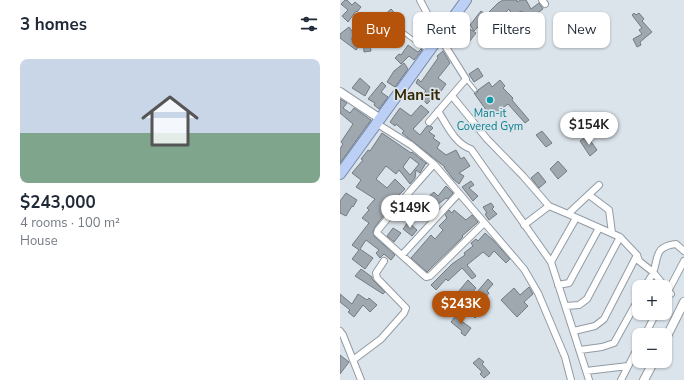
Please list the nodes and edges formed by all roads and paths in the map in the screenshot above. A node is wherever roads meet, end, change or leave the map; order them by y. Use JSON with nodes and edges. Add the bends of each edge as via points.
{"nodes":[{"id":1,"x":420,"y":0,"type":"edge"},
{"id":2,"x":466,"y":0,"type":"edge"},
{"id":3,"x":426,"y":12,"type":"edge"},
{"id":4,"x":457,"y":12,"type":"edge"},
{"id":5,"x":405,"y":34,"type":"edge"},
{"id":6,"x":432,"y":48,"type":"edge"},
{"id":7,"x":447,"y":48,"type":"edge"},
{"id":8,"x":429,"y":52,"type":"junction"},
{"id":9,"x":466,"y":79,"type":"junction"},
{"id":10,"x":475,"y":90,"type":"dead end"},
{"id":11,"x":340,"y":92,"type":"edge"},
{"id":12,"x":452,"y":96,"type":"junction"},
{"id":13,"x":438,"y":111,"type":"junction"},
{"id":14,"x":378,"y":121,"type":"junction"},
{"id":15,"x":429,"y":122,"type":"dead end"},
{"id":16,"x":434,"y":164,"type":"junction"},
{"id":17,"x":340,"y":174,"type":"edge"},
{"id":18,"x":599,"y":185,"type":"dead end"},
{"id":19,"x":459,"y":193,"type":"junction"},
{"id":20,"x":589,"y":195,"type":"junction"},
{"id":21,"x":549,"y":206,"type":"junction"},
{"id":22,"x":568,"y":214,"type":"junction"},
{"id":23,"x":576,"y":218,"type":"junction"},
{"id":24,"x":484,"y":223,"type":"junction"},
{"id":25,"x":524,"y":225,"type":"junction"},
{"id":26,"x":599,"y":228,"type":"junction"},
{"id":27,"x":612,"y":234,"type":"junction"},
{"id":28,"x":620,"y":237,"type":"junction"},
{"id":29,"x":684,"y":251,"type":"edge"},
{"id":30,"x":402,"y":255,"type":"junction"},
{"id":31,"x":637,"y":255,"type":"junction"},
{"id":32,"x":384,"y":261,"type":"dead end"},
{"id":33,"x":684,"y":261,"type":"edge"},
{"id":34,"x":551,"y":262,"type":"junction"},
{"id":35,"x":653,"y":272,"type":"junction"},
{"id":36,"x":649,"y":280,"type":"edge"},
{"id":37,"x":658,"y":280,"type":"edge"},
{"id":38,"x":558,"y":285,"type":"junction"},
{"id":39,"x":672,"y":286,"type":"edge"},
{"id":40,"x":684,"y":302,"type":"edge"},
{"id":41,"x":566,"y":306,"type":"junction"},
{"id":42,"x":632,"y":311,"type":"edge"},
{"id":43,"x":671,"y":328,"type":"edge"},
{"id":44,"x":574,"y":331,"type":"junction"},
{"id":45,"x":340,"y":332,"type":"edge"},
{"id":46,"x":580,"y":350,"type":"junction"},
{"id":47,"x":632,"y":358,"type":"edge"},
{"id":48,"x":353,"y":360,"type":"junction"},
{"id":49,"x":628,"y":366,"type":"junction"},
{"id":50,"x":650,"y":368,"type":"edge"},
{"id":51,"x":586,"y":371,"type":"junction"},
{"id":52,"x":361,"y":380,"type":"edge"},
{"id":53,"x":571,"y":380,"type":"edge"},
{"id":54,"x":589,"y":380,"type":"edge"},
{"id":55,"x":621,"y":380,"type":"edge"},
{"id":56,"x":644,"y":380,"type":"edge"}],
"edges":[{"from":1,"to":3,"type":"street"},
{"from":2,"to":4,"type":"highway"},
{"from":5,"to":8,"type":"lane"},
{"from":6,"to":8,"type":"highway"},
{"from":7,"to":9,"type":"street"},
{"from":8,"to":14,"type":"highway"},
{"from":9,"to":10,"type":"lane"},
{"from":9,"to":12,"type":"street"},
{"from":11,"to":14,"type":"street"},
{"from":12,"to":13,"type":"street"},
{"from":12,"to":21,"type":"street","via":[[487,140]]},
{"from":13,"to":15,"type":"street"},
{"from":13,"to":25,"type":"street","via":[[456,140],[471,150]]},
{"from":14,"to":16,"type":"street"},
{"from":14,"to":17,"type":"highway"},
{"from":16,"to":19,"type":"street"},
{"from":16,"to":30,"type":"street","via":[[378,230],[378,233]]},
{"from":18,"to":20,"type":"street"},
{"from":19,"to":24,"type":"street"},
{"from":19,"to":30,"type":"street"},
{"from":20,"to":22,"type":"street"},
{"from":20,"to":27,"type":"street","via":[[609,210]]},
{"from":21,"to":22,"type":"street"},
{"from":21,"to":25,"type":"street"},
{"from":22,"to":23,"type":"street"},
{"from":23,"to":26,"type":"street"},
{"from":23,"to":34,"type":"street"},
{"from":24,"to":30,"type":"street","via":[[430,276],[426,277]]},
{"from":24,"to":53,"type":"street","via":[[531,280],[565,357]]},
{"from":25,"to":34,"type":"street"},
{"from":26,"to":27,"type":"street"},
{"from":26,"to":38,"type":"street","via":[[569,283]]},
{"from":27,"to":28,"type":"street"},
{"from":28,"to":31,"type":"street"},
{"from":28,"to":41,"type":"street","via":[[588,299],[579,305]]},
{"from":29,"to":35,"type":"street","via":[[676,244],[667,245],[658,253]]},
{"from":31,"to":35,"type":"street","via":[[639,261]]},
{"from":31,"to":44,"type":"street","via":[[604,319],[595,326]]},
{"from":32,"to":48,"type":"street","via":[[376,273],[377,278],[406,308],[381,339]]},
{"from":33,"to":39,"type":"street"},
{"from":34,"to":38,"type":"street"},
{"from":35,"to":36,"type":"street"},
{"from":35,"to":37,"type":"street"},
{"from":38,"to":41,"type":"street"},
{"from":40,"to":43,"type":"street"},
{"from":41,"to":44,"type":"street"},
{"from":42,"to":46,"type":"street","via":[[614,343]]},
{"from":44,"to":46,"type":"street"},
{"from":45,"to":48,"type":"street"},
{"from":46,"to":51,"type":"street"},
{"from":47,"to":49,"type":"street"},
{"from":48,"to":52,"type":"street"},
{"from":49,"to":51,"type":"street"},
{"from":49,"to":55,"type":"street"},
{"from":50,"to":56,"type":"street"},
{"from":51,"to":54,"type":"street"}]}
